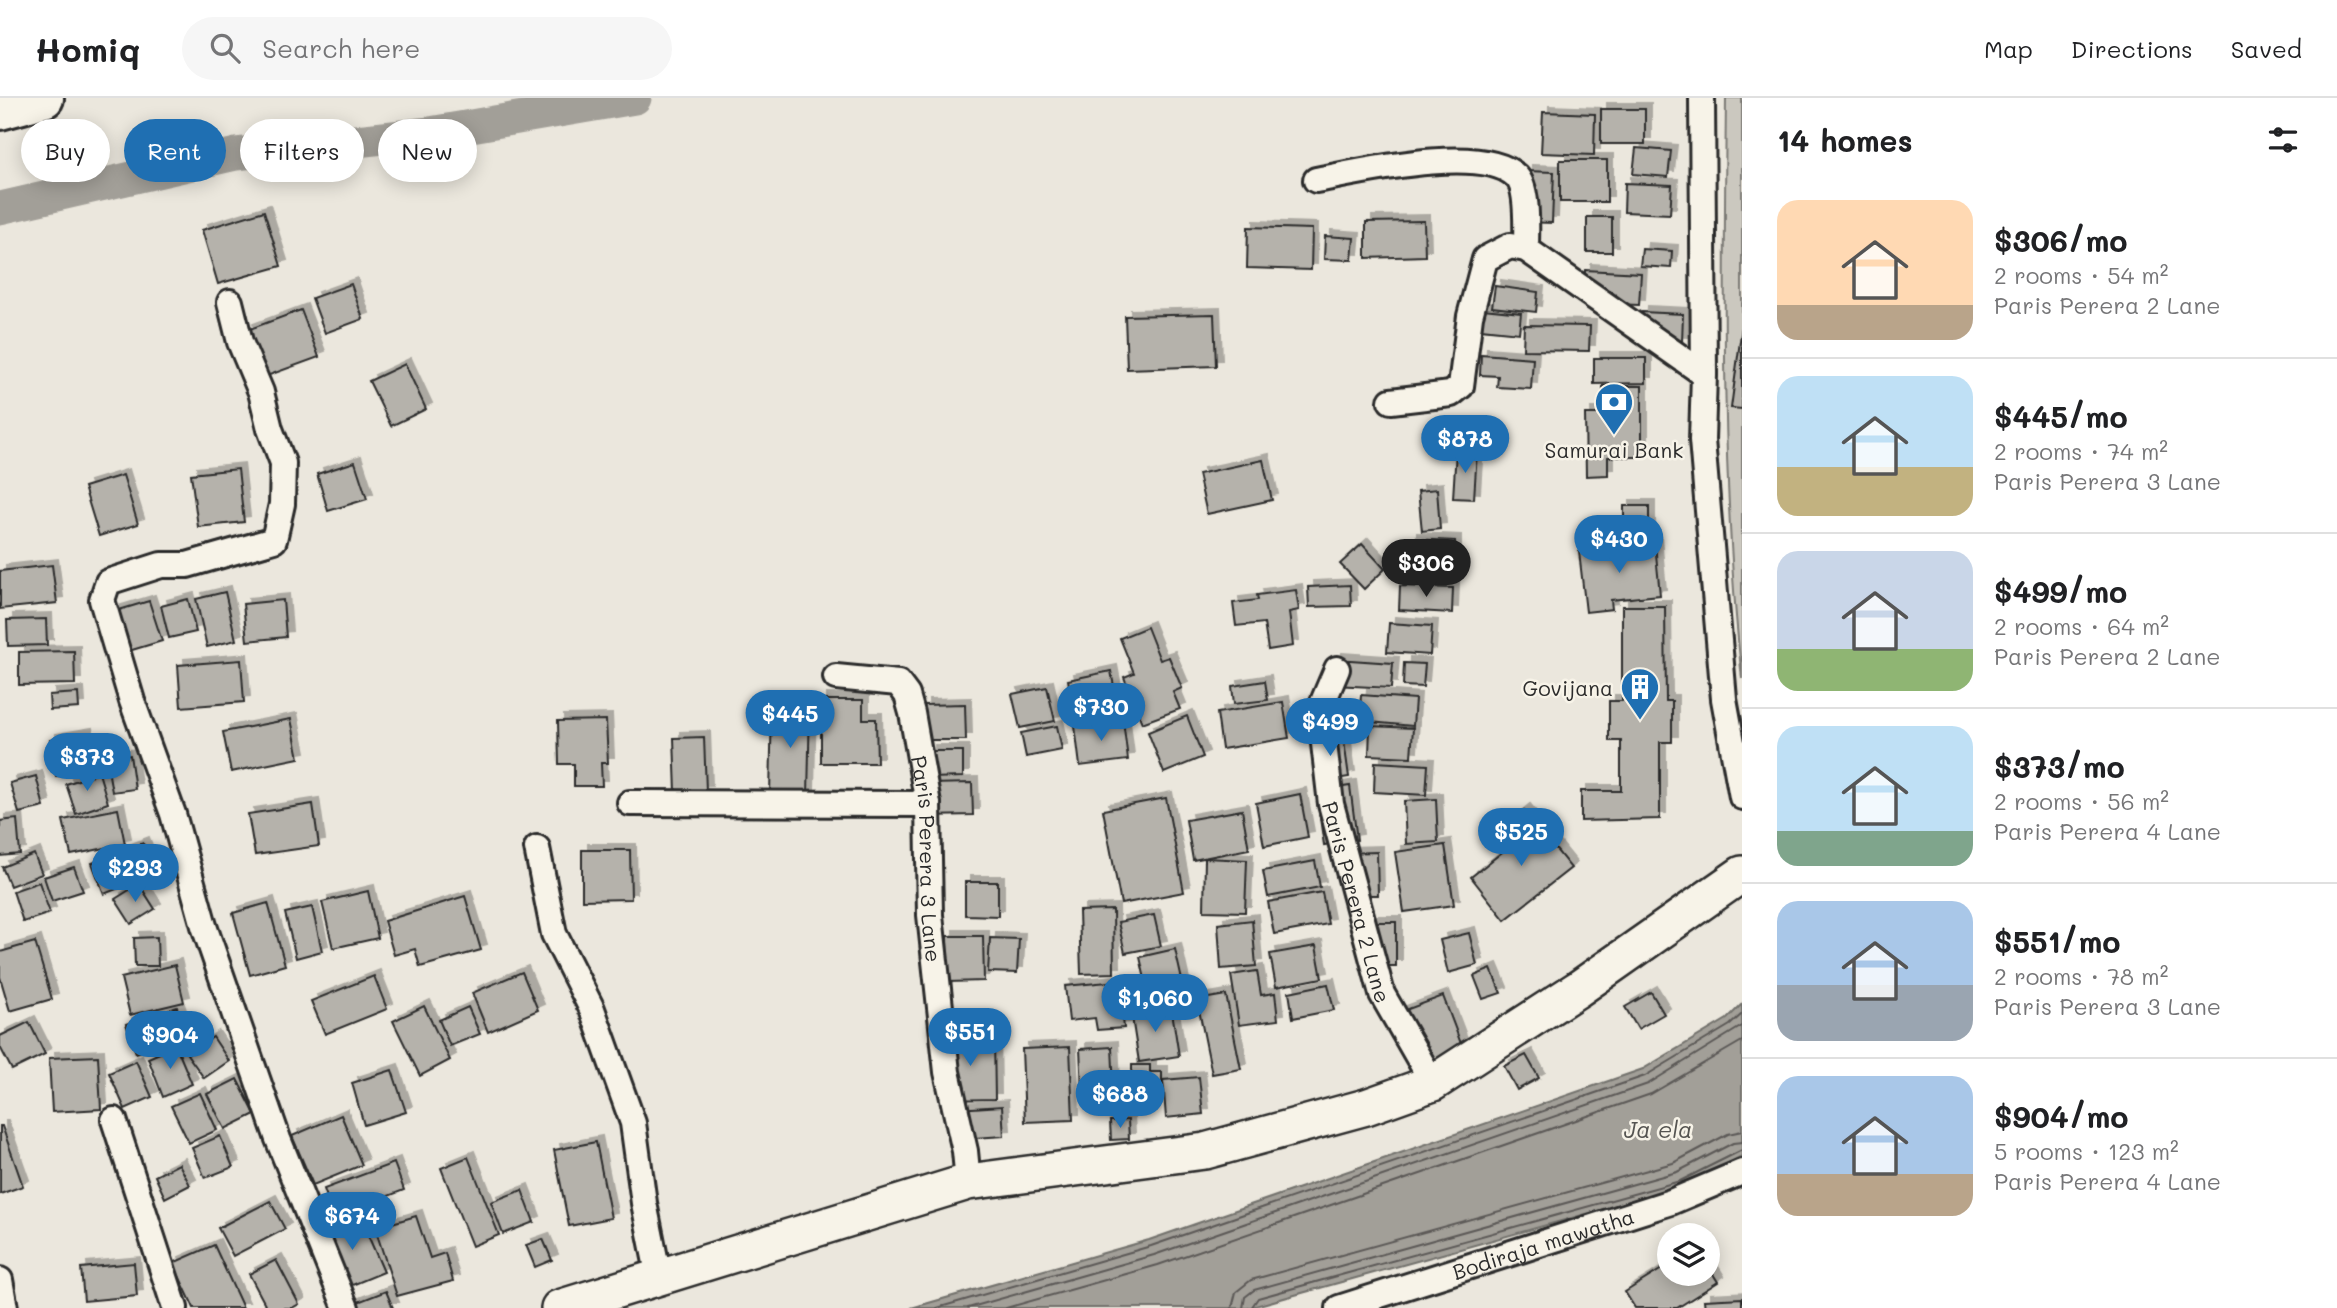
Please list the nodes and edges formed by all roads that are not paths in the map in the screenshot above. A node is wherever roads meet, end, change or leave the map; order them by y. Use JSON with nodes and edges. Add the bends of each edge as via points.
{"nodes":[{"id":1,"x":44,"y":98,"type":"edge"},
{"id":2,"x":1702,"y":98,"type":"edge"},
{"id":3,"x":0,"y":110,"type":"edge"},
{"id":4,"x":1315,"y":180,"type":"dead end"},
{"id":5,"x":1526,"y":249,"type":"junction"},
{"id":6,"x":230,"y":302,"type":"dead end"},
{"id":7,"x":1704,"y":374,"type":"junction"},
{"id":8,"x":1391,"y":401,"type":"dead end"},
{"id":9,"x":1337,"y":669,"type":"dead end"},
{"id":10,"x":836,"y":677,"type":"dead end"},
{"id":11,"x":1742,"y":797,"type":"edge"},
{"id":12,"x":630,"y":803,"type":"dead end"},
{"id":13,"x":928,"y":804,"type":"junction"},
{"id":14,"x":537,"y":848,"type":"dead end"},
{"id":15,"x":1742,"y":874,"type":"edge"},
{"id":16,"x":1433,"y":1083,"type":"junction"},
{"id":17,"x":114,"y":1120,"type":"dead end"},
{"id":18,"x":1742,"y":1172,"type":"edge"},
{"id":19,"x":968,"y":1182,"type":"junction"},
{"id":20,"x":659,"y":1278,"type":"junction"},
{"id":21,"x":0,"y":1280,"type":"edge"},
{"id":22,"x":5,"y":1308,"type":"edge"},
{"id":23,"x":175,"y":1308,"type":"edge"},
{"id":24,"x":346,"y":1308,"type":"edge"},
{"id":25,"x":559,"y":1308,"type":"edge"},
{"id":26,"x":1339,"y":1308,"type":"edge"}],
"edges":[{"from":1,"to":3,"type":"main road"},
{"from":2,"to":7,"type":"street"},
{"from":4,"to":5,"type":"street","via":[[1416,162],[1492,164],[1517,176],[1523,191]]},
{"from":5,"to":7,"type":"street"},
{"from":5,"to":8,"type":"street","via":[[1510,246],[1485,259],[1461,386],[1451,394]]},
{"from":6,"to":24,"type":"street","via":[[283,463],[282,504],[274,540],[187,565],[160,565],[133,573],[108,582],[102,600],[173,814],[204,926],[278,1139]]},
{"from":7,"to":11,"type":"street","via":[[1702,440],[1724,699]]},
{"from":9,"to":16,"type":"street","name":"Paris Perera 2 Lane","via":[[1320,709],[1331,804],[1382,994]]},
{"from":10,"to":13,"type":"street","name":"Paris Perera 3 Lane","via":[[898,683],[907,695]]},
{"from":12,"to":13,"type":"street"},
{"from":13,"to":19,"type":"street","name":"Paris Perera 3 Lane","via":[[930,915],[947,1072]]},
{"from":14,"to":20,"type":"street","via":[[554,934],[592,1009],[633,1124]]},
{"from":15,"to":16,"type":"street"},
{"from":16,"to":19,"type":"street","via":[[1366,1107],[1205,1151]]},
{"from":17,"to":23,"type":"street"},
{"from":18,"to":26,"type":"street","name":"Bodiraja mawatha","via":[[1671,1202]]},
{"from":19,"to":20,"type":"street"},
{"from":20,"to":25,"type":"street"},
{"from":21,"to":22,"type":"street"}]}
